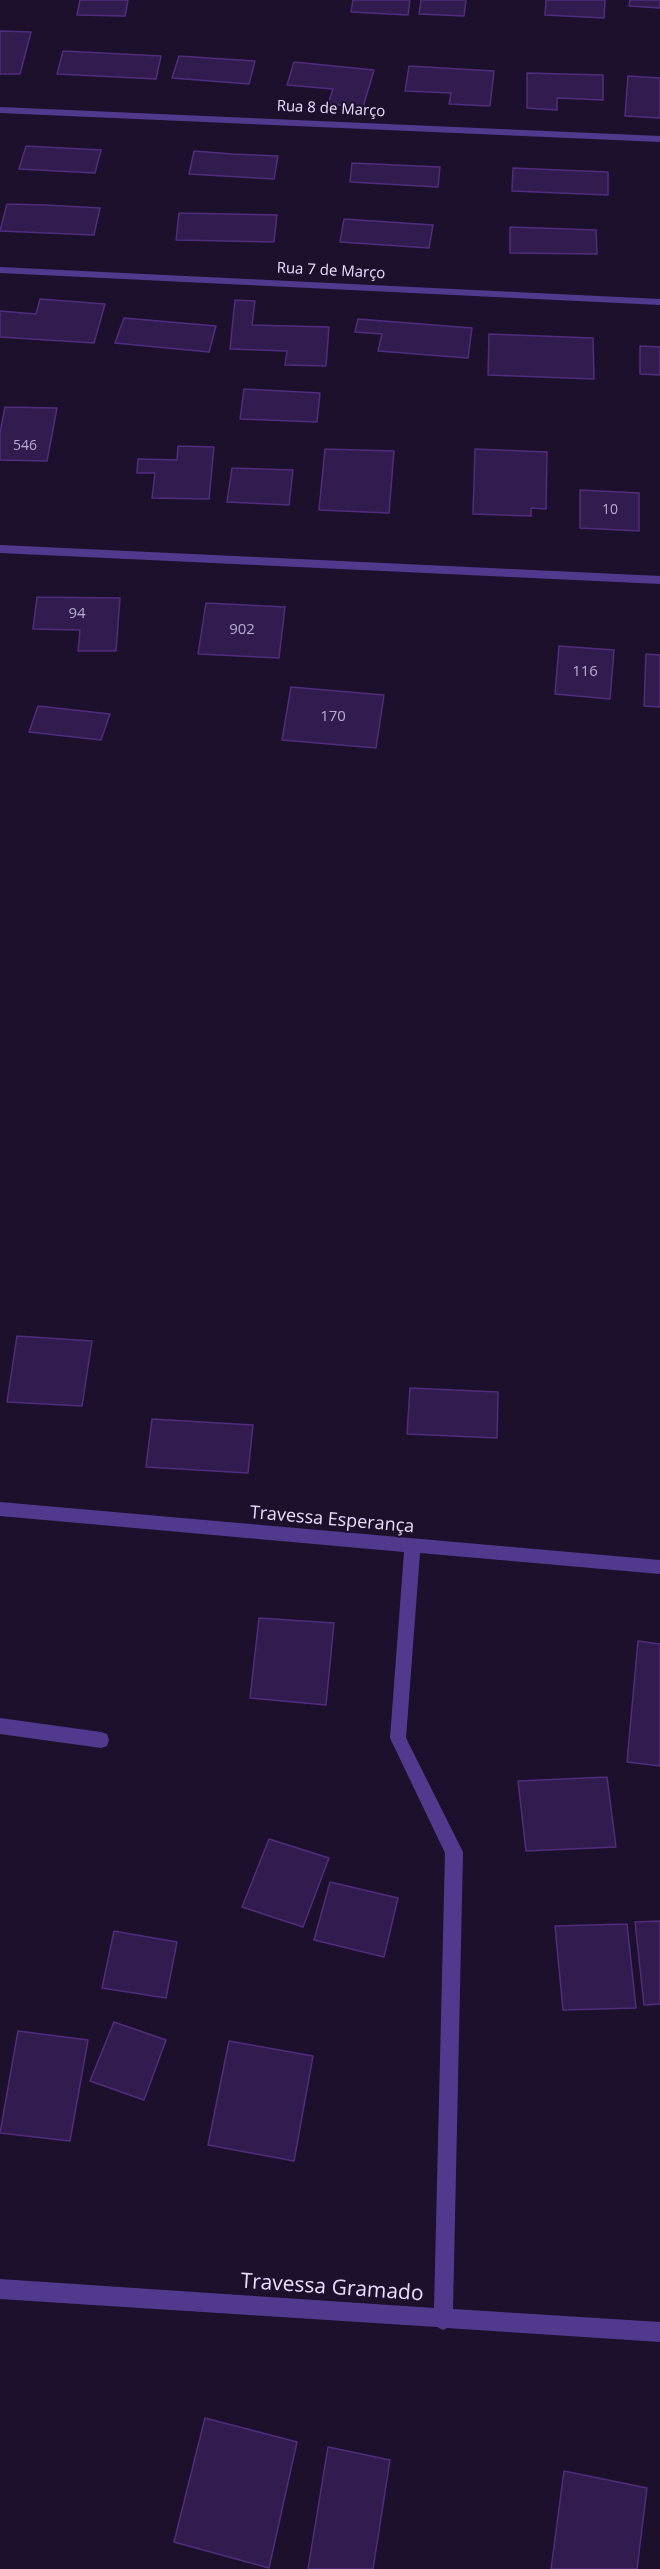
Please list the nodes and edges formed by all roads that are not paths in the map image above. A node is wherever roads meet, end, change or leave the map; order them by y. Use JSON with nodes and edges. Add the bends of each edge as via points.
{"nodes":[{"id":1,"x":0,"y":110,"type":"edge"},
{"id":2,"x":660,"y":139,"type":"edge"},
{"id":3,"x":0,"y":270,"type":"edge"},
{"id":4,"x":660,"y":302,"type":"edge"},
{"id":5,"x":0,"y":549,"type":"edge"},
{"id":6,"x":660,"y":580,"type":"edge"},
{"id":7,"x":0,"y":1509,"type":"edge"},
{"id":8,"x":412,"y":1547,"type":"junction"},
{"id":9,"x":660,"y":1567,"type":"edge"},
{"id":10,"x":0,"y":1726,"type":"edge"},
{"id":11,"x":101,"y":1740,"type":"dead end"},
{"id":12,"x":0,"y":2289,"type":"edge"},
{"id":13,"x":442,"y":2320,"type":"junction"},
{"id":14,"x":660,"y":2332,"type":"edge"}],
"edges":[{"from":1,"to":2,"type":"street","name":"Rua 8 de Março"},
{"from":3,"to":4,"type":"street","name":"Rua 7 de Março"},
{"from":5,"to":6,"type":"street"},
{"from":7,"to":8,"type":"street","name":"Travessa Esperança"},
{"from":8,"to":9,"type":"street","name":"Travessa Esperança"},
{"from":8,"to":13,"type":"street","via":[[398,1738],[454,1852]]},
{"from":10,"to":11,"type":"street"},
{"from":12,"to":13,"type":"street","name":"Travessa Gramado"},
{"from":13,"to":14,"type":"street","name":"Travessa Gramado"}]}
